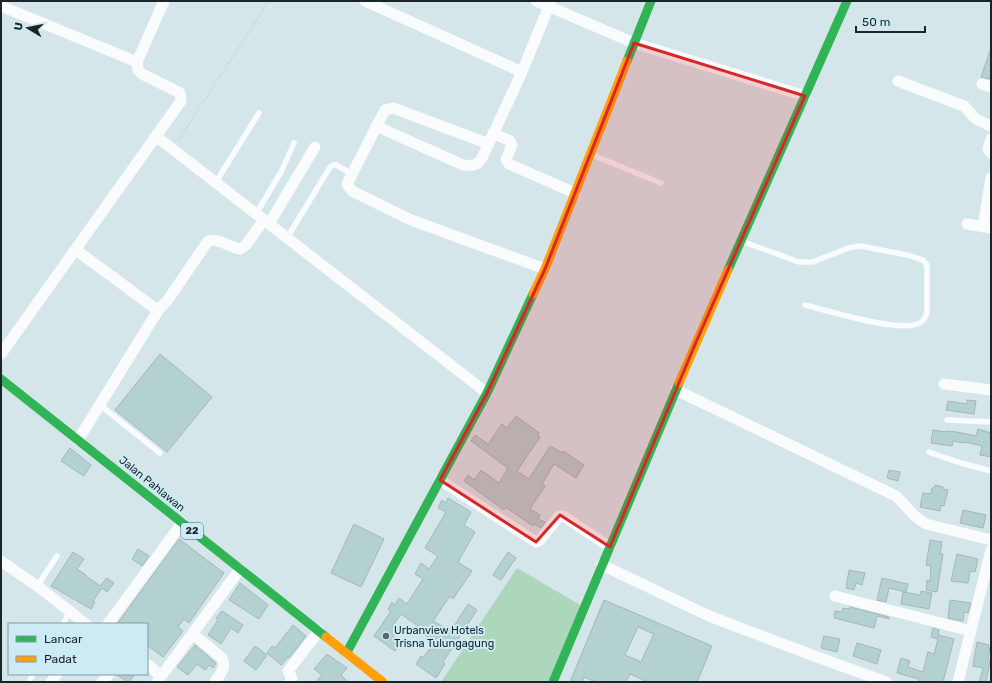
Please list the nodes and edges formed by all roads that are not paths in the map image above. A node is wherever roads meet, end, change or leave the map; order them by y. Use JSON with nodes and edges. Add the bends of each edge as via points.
{"nodes":[{"id":1,"x":164,"y":1,"type":"edge"},
{"id":2,"x":364,"y":1,"type":"edge"},
{"id":3,"x":536,"y":1,"type":"edge"},
{"id":4,"x":651,"y":1,"type":"edge"},
{"id":5,"x":846,"y":1,"type":"edge"},
{"id":6,"x":550,"y":4,"type":"edge"},
{"id":7,"x":1,"y":6,"type":"edge"},
{"id":8,"x":634,"y":43,"type":"junction"},
{"id":9,"x":138,"y":62,"type":"junction"},
{"id":10,"x":522,"y":72,"type":"junction"},
{"id":11,"x":898,"y":82,"type":"dead end"},
{"id":12,"x":805,"y":96,"type":"junction"},
{"id":13,"x":259,"y":113,"type":"dead end"},
{"id":14,"x":376,"y":126,"type":"junction"},
{"id":15,"x":991,"y":126,"type":"edge"},
{"id":16,"x":493,"y":133,"type":"junction"},
{"id":17,"x":157,"y":137,"type":"junction"},
{"id":18,"x":991,"y":139,"type":"edge"},
{"id":19,"x":294,"y":143,"type":"dead end"},
{"id":20,"x":489,"y":144,"type":"junction"},
{"id":21,"x":315,"y":147,"type":"dead end"},
{"id":22,"x":991,"y":153,"type":"edge"},
{"id":23,"x":590,"y":154,"type":"junction"},
{"id":24,"x":352,"y":174,"type":"junction"},
{"id":25,"x":991,"y":178,"type":"edge"},
{"id":26,"x":216,"y":182,"type":"junction"},
{"id":27,"x":661,"y":183,"type":"dead end"},
{"id":28,"x":575,"y":193,"type":"junction"},
{"id":29,"x":263,"y":219,"type":"junction"},
{"id":30,"x":967,"y":224,"type":"dead end"},
{"id":31,"x":987,"y":227,"type":"edge"},
{"id":32,"x":287,"y":238,"type":"junction"},
{"id":33,"x":741,"y":241,"type":"junction"},
{"id":34,"x":76,"y":250,"type":"junction"},
{"id":35,"x":545,"y":269,"type":"junction"},
{"id":36,"x":805,"y":305,"type":"dead end"},
{"id":37,"x":159,"y":309,"type":"junction"},
{"id":38,"x":1,"y":354,"type":"edge"},
{"id":39,"x":1,"y":379,"type":"edge"},
{"id":40,"x":944,"y":384,"type":"dead end"},
{"id":41,"x":676,"y":390,"type":"junction"},
{"id":42,"x":991,"y":390,"type":"edge"},
{"id":43,"x":487,"y":393,"type":"junction"},
{"id":44,"x":100,"y":406,"type":"junction"},
{"id":45,"x":947,"y":420,"type":"dead end"},
{"id":46,"x":991,"y":422,"type":"edge"},
{"id":47,"x":78,"y":440,"type":"junction"},
{"id":48,"x":160,"y":452,"type":"dead end"},
{"id":49,"x":929,"y":452,"type":"dead end"},
{"id":50,"x":991,"y":471,"type":"edge"},
{"id":51,"x":440,"y":480,"type":"junction"},
{"id":52,"x":182,"y":523,"type":"junction"},
{"id":53,"x":991,"y":540,"type":"edge"},
{"id":54,"x":610,"y":547,"type":"junction"},
{"id":55,"x":991,"y":550,"type":"edge"},
{"id":56,"x":57,"y":556,"type":"dead end"},
{"id":57,"x":1,"y":561,"type":"edge"},
{"id":58,"x":602,"y":565,"type":"junction"},
{"id":59,"x":240,"y":569,"type":"junction"},
{"id":60,"x":988,"y":576,"type":"edge"},
{"id":61,"x":37,"y":586,"type":"junction"},
{"id":62,"x":835,"y":596,"type":"dead end"},
{"id":63,"x":70,"y":611,"type":"junction"},
{"id":64,"x":63,"y":623,"type":"edge"},
{"id":65,"x":85,"y":623,"type":"edge"},
{"id":66,"x":109,"y":623,"type":"edge"},
{"id":67,"x":320,"y":631,"type":"junction"},
{"id":68,"x":971,"y":631,"type":"junction"},
{"id":69,"x":192,"y":634,"type":"junction"},
{"id":70,"x":347,"y":652,"type":"junction"},
{"id":71,"x":148,"y":665,"type":"edge"},
{"id":72,"x":159,"y":679,"type":"edge"},
{"id":73,"x":214,"y":682,"type":"edge"},
{"id":74,"x":290,"y":682,"type":"edge"},
{"id":75,"x":383,"y":682,"type":"edge"},
{"id":76,"x":553,"y":682,"type":"edge"},
{"id":77,"x":886,"y":682,"type":"edge"},
{"id":78,"x":958,"y":682,"type":"edge"}],
"edges":[{"from":1,"to":9,"type":"street"},
{"from":2,"to":10,"type":"street"},
{"from":3,"to":6,"type":"street"},
{"from":4,"to":8,"type":"main road"},
{"from":5,"to":12,"type":"main road"},
{"from":6,"to":8,"type":"street"},
{"from":6,"to":10,"type":"street"},
{"from":7,"to":9,"type":"street"},
{"from":8,"to":12,"type":"street"},
{"from":8,"to":23,"type":"main road"},
{"from":9,"to":17,"type":"street","via":[[138,70],[142,74],[181,95],[180,103]]},
{"from":10,"to":16,"type":"street"},
{"from":11,"to":15,"type":"street","via":[[964,106],[976,119]]},
{"from":12,"to":33,"type":"main road"},
{"from":13,"to":26,"type":"lane"},
{"from":14,"to":20,"type":"street","via":[[385,110],[393,108]]},
{"from":14,"to":20,"type":"street","via":[[463,165],[479,163]]},
{"from":14,"to":24,"type":"street"},
{"from":16,"to":20,"type":"street"},
{"from":16,"to":28,"type":"street","via":[[510,141],[512,145],[506,160],[509,164]]},
{"from":17,"to":26,"type":"street"},
{"from":17,"to":34,"type":"street"},
{"from":18,"to":22,"type":"street","via":[[988,149]]},
{"from":19,"to":29,"type":"lane"},
{"from":21,"to":29,"type":"street"},
{"from":23,"to":27,"type":"lane"},
{"from":23,"to":28,"type":"main road"},
{"from":24,"to":32,"type":"lane","via":[[336,165],[330,167]]},
{"from":24,"to":35,"type":"street","via":[[347,184],[352,191],[404,217]]},
{"from":25,"to":31,"type":"street"},
{"from":26,"to":29,"type":"street"},
{"from":28,"to":35,"type":"main road"},
{"from":29,"to":32,"type":"street"},
{"from":29,"to":37,"type":"street","via":[[240,249],[212,240],[208,242]]},
{"from":30,"to":31,"type":"street"},
{"from":32,"to":43,"type":"street"},
{"from":33,"to":36,"type":"lane","via":[[798,262],[814,262],[848,248],[860,246],[907,255],[923,260],[927,265],[927,313],[918,324],[888,326]]},
{"from":33,"to":41,"type":"main road"},
{"from":34,"to":37,"type":"street"},
{"from":34,"to":38,"type":"street"},
{"from":35,"to":43,"type":"main road"},
{"from":37,"to":44,"type":"street"},
{"from":39,"to":47,"type":"main road","name":"Jalan Pahlawan","number":"22"},
{"from":40,"to":42,"type":"street"},
{"from":41,"to":53,"type":"street","via":[[896,496],[926,524]]},
{"from":41,"to":54,"type":"main road"},
{"from":43,"to":51,"type":"main road"},
{"from":44,"to":47,"type":"street"},
{"from":44,"to":48,"type":"lane"},
{"from":45,"to":46,"type":"lane"},
{"from":47,"to":52,"type":"main road","name":"Jalan Pahlawan","number":"22"},
{"from":49,"to":50,"type":"lane"},
{"from":51,"to":54,"type":"street","via":[[536,542],[559,516],[563,516]]},
{"from":51,"to":70,"type":"main road"},
{"from":52,"to":59,"type":"main road","name":"Jalan Pahlawan","number":"22"},
{"from":52,"to":66,"type":"street"},
{"from":54,"to":58,"type":"main road"},
{"from":55,"to":60,"type":"street"},
{"from":56,"to":61,"type":"lane"},
{"from":57,"to":61,"type":"street"},
{"from":58,"to":76,"type":"main road"},
{"from":58,"to":77,"type":"street","via":[[710,616]]},
{"from":59,"to":67,"type":"main road","name":"Jalan Pahlawan","number":"22"},
{"from":59,"to":69,"type":"street"},
{"from":60,"to":68,"type":"street"},
{"from":61,"to":63,"type":"street"},
{"from":62,"to":68,"type":"street"},
{"from":63,"to":64,"type":"lane"},
{"from":63,"to":65,"type":"street"},
{"from":67,"to":70,"type":"main road","name":"Jalan Pahlawan","number":"22"},
{"from":67,"to":74,"type":"street","via":[[288,671],[292,678]]},
{"from":68,"to":78,"type":"street"},
{"from":69,"to":72,"type":"street"},
{"from":69,"to":73,"type":"street","via":[[224,662],[224,669]]},
{"from":70,"to":75,"type":"main road","name":"Jalan Pahlawan","number":"22"},
{"from":71,"to":72,"type":"street"}]}
